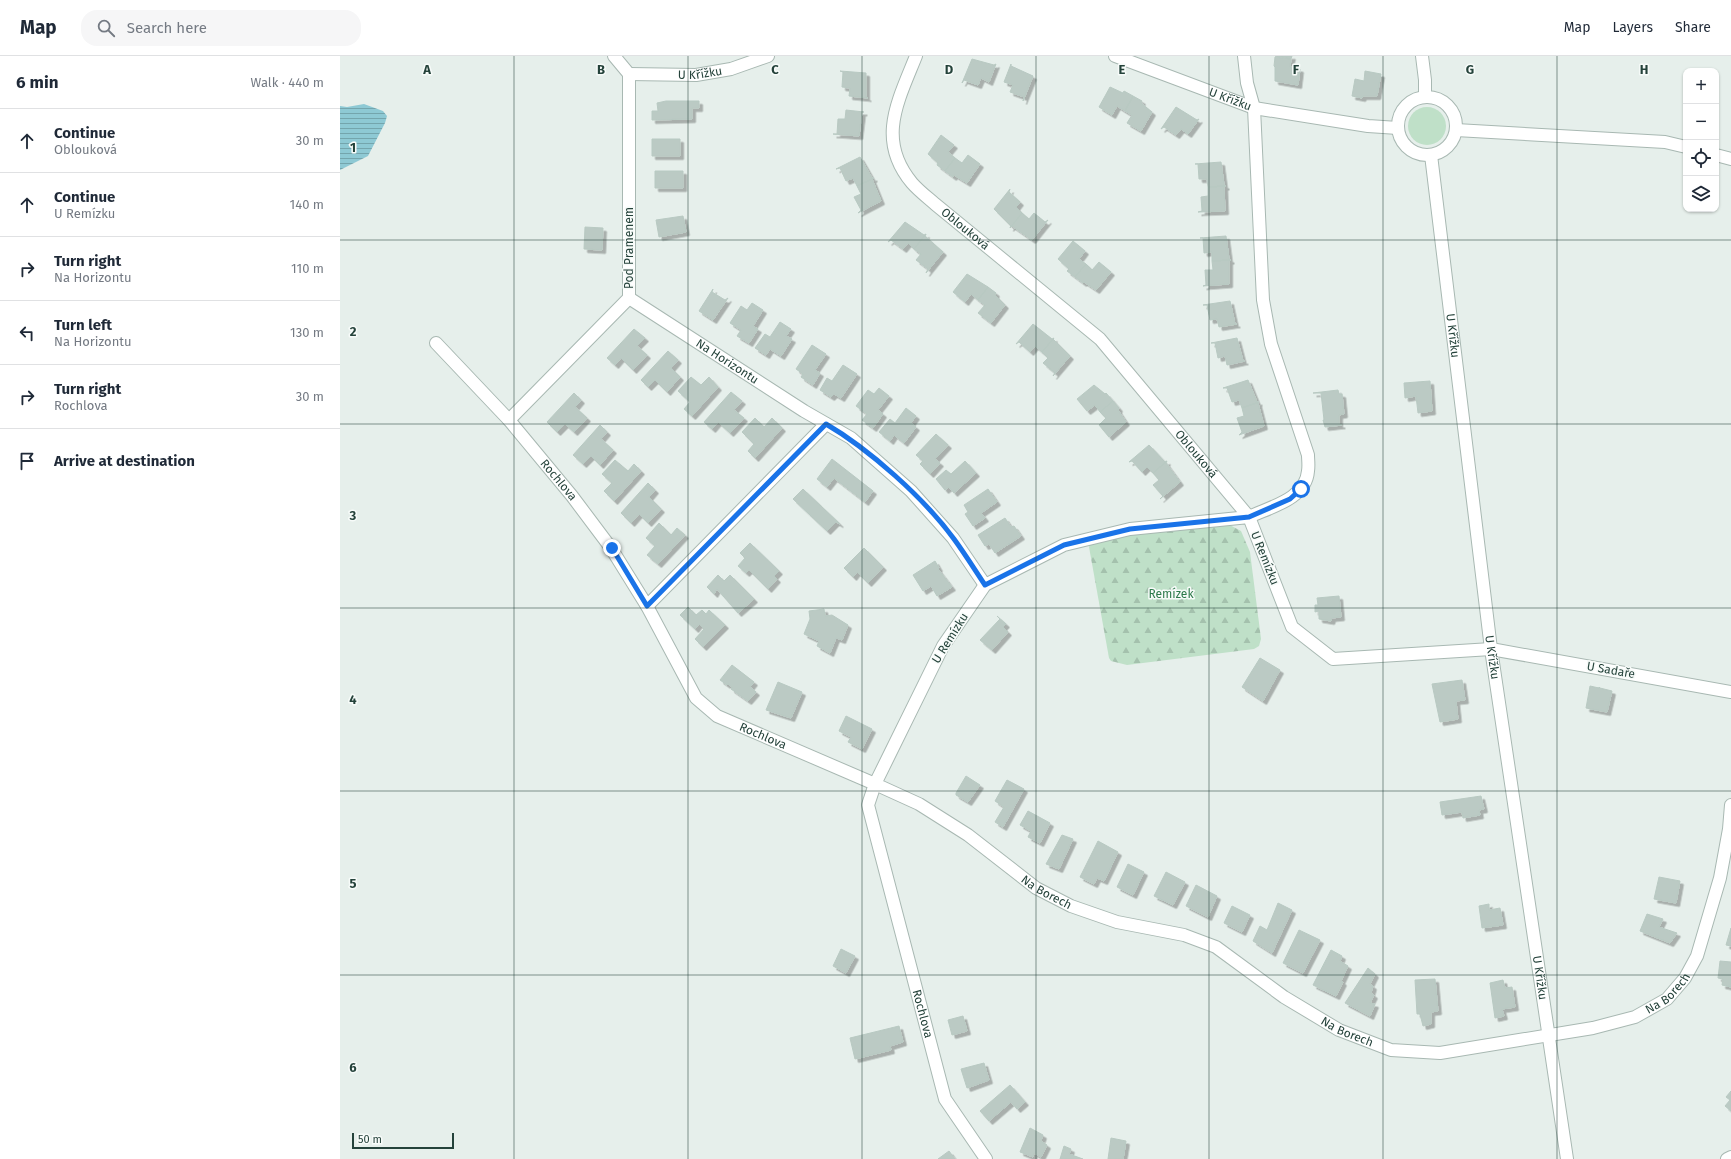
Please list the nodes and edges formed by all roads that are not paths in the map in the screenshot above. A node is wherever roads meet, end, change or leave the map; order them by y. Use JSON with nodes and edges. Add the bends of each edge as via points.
{"nodes":[{"id":1,"x":614,"y":56,"type":"edge"},
{"id":2,"x":768,"y":56,"type":"edge"},
{"id":3,"x":916,"y":56,"type":"edge"},
{"id":4,"x":1115,"y":56,"type":"edge"},
{"id":5,"x":1244,"y":56,"type":"edge"},
{"id":6,"x":1422,"y":56,"type":"edge"},
{"id":7,"x":629,"y":74,"type":"junction"},
{"id":8,"x":1425,"y":97,"type":"junction"},
{"id":9,"x":1254,"y":108,"type":"junction"},
{"id":10,"x":1398,"y":128,"type":"junction"},
{"id":11,"x":1456,"y":130,"type":"junction"},
{"id":12,"x":1683,"y":146,"type":"edge"},
{"id":13,"x":1431,"y":155,"type":"junction"},
{"id":14,"x":1719,"y":156,"type":"edge"},
{"id":15,"x":1731,"y":160,"type":"edge"},
{"id":16,"x":629,"y":298,"type":"junction"},
{"id":17,"x":436,"y":343,"type":"dead end"},
{"id":18,"x":509,"y":420,"type":"junction"},
{"id":19,"x":826,"y":424,"type":"junction"},
{"id":20,"x":1249,"y":517,"type":"junction"},
{"id":21,"x":985,"y":585,"type":"junction"},
{"id":22,"x":647,"y":606,"type":"junction"},
{"id":23,"x":1491,"y":649,"type":"junction"},
{"id":24,"x":1731,"y":692,"type":"edge"},
{"id":25,"x":875,"y":784,"type":"junction"},
{"id":26,"x":1731,"y":805,"type":"edge"},
{"id":27,"x":1548,"y":1036,"type":"junction"},
{"id":28,"x":1731,"y":1157,"type":"edge"},
{"id":29,"x":986,"y":1159,"type":"edge"},
{"id":30,"x":1567,"y":1159,"type":"edge"},
{"id":31,"x":1727,"y":1159,"type":"edge"}],
"edges":[{"from":1,"to":7,"type":"street"},
{"from":2,"to":7,"type":"street","name":"U Křížku","via":[[731,69],[696,75]]},
{"from":3,"to":20,"type":"street","name":"Oblouková","via":[[894,112],[892,136],[897,162],[912,183],[1100,338]]},
{"from":4,"to":9,"type":"street","name":"U Křížku"},
{"from":5,"to":9,"type":"street","via":[[1247,83]]},
{"from":6,"to":8,"type":"street"},
{"from":7,"to":16,"type":"street","name":"Pod Pramenem"},
{"from":8,"to":10,"type":"street","via":[[1405,107]]},
{"from":8,"to":11,"type":"street","via":[[1441,101],[1448,106],[1456,121]]},
{"from":9,"to":10,"type":"street","name":"U Křížku","via":[[1368,126]]},
{"from":9,"to":20,"type":"street","via":[[1263,300],[1271,344],[1308,455],[1308,472],[1301,489],[1290,499]]},
{"from":10,"to":13,"type":"street","via":[[1409,148]]},
{"from":11,"to":12,"type":"street","via":[[1664,142]]},
{"from":11,"to":13,"type":"street","via":[[1448,146]]},
{"from":13,"to":23,"type":"street","name":"U Křížku"},
{"from":14,"to":15,"type":"street"},
{"from":16,"to":18,"type":"street","name":"Pod Pramenem"},
{"from":16,"to":19,"type":"street","name":"Na Horizontu"},
{"from":17,"to":18,"type":"street","name":"Rochlova"},
{"from":18,"to":22,"type":"street","name":"Rochlova","via":[[612,548]]},
{"from":19,"to":21,"type":"street","name":"Na Horizontu","via":[[851,438],[911,491],[953,538]]},
{"from":19,"to":22,"type":"street"},
{"from":20,"to":21,"type":"street","name":"U Remízku","via":[[1130,529],[1072,543]]},
{"from":20,"to":23,"type":"street","name":"U Remízku","via":[[1292,627],[1333,659]]},
{"from":21,"to":25,"type":"street","name":"U Remízku","via":[[943,646]]},
{"from":22,"to":25,"type":"street","name":"Rochlova","via":[[696,698],[717,716]]},
{"from":23,"to":24,"type":"street","name":"U Sadaře"},
{"from":23,"to":27,"type":"street","name":"U Křížku"},
{"from":25,"to":27,"type":"street","name":"Na Borech","via":[[919,804],[968,835],[1036,888],[1071,906],[1117,922],[1184,935],[1216,947],[1284,997],[1339,1030],[1391,1050],[1440,1053]]},
{"from":25,"to":29,"type":"street","name":"Rochlova","via":[[868,805],[944,1099]]},
{"from":26,"to":27,"type":"street","name":"Na Borech","via":[[1720,878],[1697,956],[1685,978],[1667,999],[1635,1017]]},
{"from":27,"to":30,"type":"street","name":"U Křížku"},
{"from":28,"to":31,"type":"street"}]}
